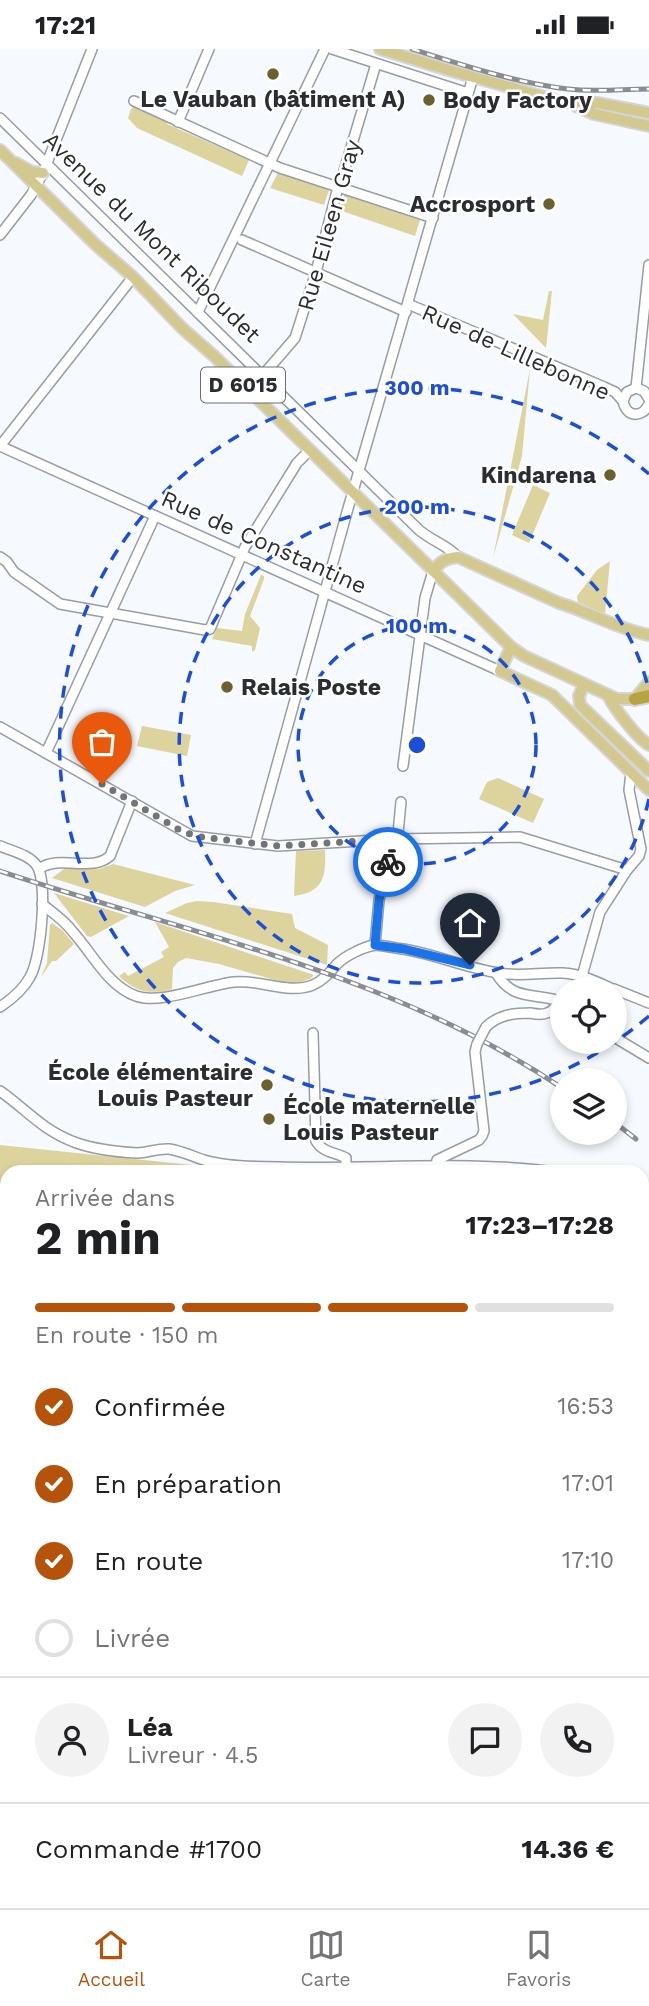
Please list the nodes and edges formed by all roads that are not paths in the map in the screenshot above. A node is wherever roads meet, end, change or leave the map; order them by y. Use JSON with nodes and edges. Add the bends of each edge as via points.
{"nodes":[{"id":1,"x":92,"y":49,"type":"edge"},
{"id":2,"x":209,"y":49,"type":"edge"},
{"id":3,"x":325,"y":49,"type":"edge"},
{"id":4,"x":332,"y":49,"type":"edge"},
{"id":5,"x":380,"y":49,"type":"edge"},
{"id":6,"x":376,"y":64,"type":"junction"},
{"id":7,"x":473,"y":77,"type":"junction"},
{"id":8,"x":468,"y":93,"type":"junction"},
{"id":9,"x":134,"y":101,"type":"dead end"},
{"id":10,"x":570,"y":103,"type":"junction"},
{"id":11,"x":649,"y":113,"type":"edge"},
{"id":12,"x":0,"y":118,"type":"edge"},
{"id":13,"x":178,"y":122,"type":"junction"},
{"id":14,"x":649,"y":126,"type":"edge"},
{"id":15,"x":0,"y":150,"type":"edge"},
{"id":16,"x":11,"y":160,"type":"junction"},
{"id":17,"x":270,"y":164,"type":"junction"},
{"id":18,"x":45,"y":169,"type":"junction"},
{"id":19,"x":36,"y":187,"type":"junction"},
{"id":20,"x":338,"y":187,"type":"junction"},
{"id":21,"x":433,"y":218,"type":"junction"},
{"id":22,"x":0,"y":235,"type":"edge"},
{"id":23,"x":243,"y":240,"type":"dead end"},
{"id":24,"x":649,"y":265,"type":"edge"},
{"id":25,"x":316,"y":272,"type":"junction"},
{"id":26,"x":133,"y":277,"type":"junction"},
{"id":27,"x":407,"y":308,"type":"junction"},
{"id":28,"x":198,"y":312,"type":"junction"},
{"id":29,"x":263,"y":375,"type":"junction"},
{"id":30,"x":636,"y":389,"type":"junction"},
{"id":31,"x":649,"y":399,"type":"edge"},
{"id":32,"x":623,"y":401,"type":"junction"},
{"id":33,"x":649,"y":404,"type":"edge"},
{"id":34,"x":0,"y":446,"type":"edge"},
{"id":35,"x":310,"y":450,"type":"junction"},
{"id":36,"x":359,"y":471,"type":"junction"},
{"id":37,"x":353,"y":493,"type":"junction"},
{"id":38,"x":155,"y":516,"type":"junction"},
{"id":39,"x":242,"y":555,"type":"junction"},
{"id":40,"x":0,"y":557,"type":"edge"},
{"id":41,"x":458,"y":557,"type":"junction"},
{"id":42,"x":433,"y":571,"type":"junction"},
{"id":43,"x":325,"y":592,"type":"junction"},
{"id":44,"x":111,"y":613,"type":"junction"},
{"id":45,"x":644,"y":634,"type":"edge"},
{"id":46,"x":420,"y":635,"type":"junction"},
{"id":47,"x":649,"y":646,"type":"edge"},
{"id":48,"x":511,"y":647,"type":"junction"},
{"id":49,"x":500,"y":671,"type":"junction"},
{"id":50,"x":649,"y":682,"type":"edge"},
{"id":51,"x":584,"y":684,"type":"junction"},
{"id":52,"x":608,"y":695,"type":"junction"},
{"id":53,"x":649,"y":696,"type":"edge"},
{"id":54,"x":635,"y":699,"type":"junction"},
{"id":55,"x":0,"y":727,"type":"edge"},
{"id":56,"x":649,"y":745,"type":"edge"},
{"id":57,"x":46,"y":753,"type":"junction"},
{"id":58,"x":403,"y":767,"type":"dead end"},
{"id":59,"x":649,"y":771,"type":"edge"},
{"id":60,"x":631,"y":773,"type":"junction"},
{"id":61,"x":649,"y":790,"type":"edge"},
{"id":62,"x":132,"y":801,"type":"junction"},
{"id":63,"x":401,"y":802,"type":"dead end"},
{"id":64,"x":394,"y":839,"type":"junction"},
{"id":65,"x":255,"y":844,"type":"junction"},
{"id":66,"x":0,"y":846,"type":"edge"},
{"id":67,"x":644,"y":857,"type":"edge"},
{"id":68,"x":39,"y":869,"type":"junction"},
{"id":69,"x":627,"y":870,"type":"junction"},
{"id":70,"x":42,"y":904,"type":"junction"},
{"id":71,"x":375,"y":945,"type":"junction"},
{"id":72,"x":496,"y":973,"type":"junction"},
{"id":73,"x":582,"y":976,"type":"joint"},
{"id":74,"x":627,"y":994,"type":"edge"},
{"id":75,"x":550,"y":997,"type":"edge"},
{"id":76,"x":649,"y":1003,"type":"edge"},
{"id":77,"x":0,"y":1007,"type":"edge"},
{"id":78,"x":550,"y":1012,"type":"edge"},
{"id":79,"x":313,"y":1033,"type":"dead end"},
{"id":80,"x":627,"y":1045,"type":"edge"},
{"id":81,"x":649,"y":1058,"type":"edge"},
{"id":82,"x":0,"y":1091,"type":"edge"},
{"id":83,"x":251,"y":1165,"type":"edge"},
{"id":84,"x":346,"y":1165,"type":"edge"},
{"id":85,"x":436,"y":1165,"type":"edge"}],
"edges":[{"from":1,"to":18,"type":"street"},
{"from":2,"to":13,"type":"street"},
{"from":3,"to":17,"type":"street"},
{"from":4,"to":6,"type":"street"},
{"from":5,"to":7,"type":"main road"},
{"from":6,"to":8,"type":"street"},
{"from":6,"to":20,"type":"street","name":"Rue Eileen Gray"},
{"from":7,"to":8,"type":"street"},
{"from":7,"to":10,"type":"main road"},
{"from":8,"to":21,"type":"street"},
{"from":9,"to":13,"type":"street"},
{"from":10,"to":11,"type":"main road","via":[[598,103]]},
{"from":10,"to":14,"type":"main road","via":[[594,114]]},
{"from":12,"to":18,"type":"street","name":"Avenue du Mont Riboudet","number":"D 6015"},
{"from":13,"to":17,"type":"street"},
{"from":15,"to":16,"type":"main road","name":"Avenue du Mont Riboudet","number":"D 6015"},
{"from":16,"to":18,"type":"main road","number":"D 6015","via":[[37,174]]},
{"from":16,"to":19,"type":"main road","name":"Avenue du Mont Riboudet","number":"D 6015"},
{"from":17,"to":20,"type":"street"},
{"from":17,"to":28,"type":"street"},
{"from":18,"to":19,"type":"street"},
{"from":18,"to":28,"type":"street","name":"Avenue du Mont Riboudet","number":"D 6015"},
{"from":19,"to":22,"type":"street"},
{"from":19,"to":26,"type":"main road","name":"Avenue du Mont Riboudet","number":"D 6015"},
{"from":20,"to":21,"type":"street"},
{"from":20,"to":25,"type":"street","name":"Rue Eileen Gray"},
{"from":21,"to":27,"type":"street"},
{"from":23,"to":25,"type":"street","name":"Rue de Lillebonne"},
{"from":24,"to":30,"type":"street"},
{"from":25,"to":27,"type":"street","name":"Rue de Lillebonne"},
{"from":25,"to":29,"type":"street","name":"Rue Eileen Gray","via":[[295,338]]},
{"from":26,"to":34,"type":"street"},
{"from":26,"to":35,"type":"main road","name":"Avenue du Mont Riboudet","number":"D 6015"},
{"from":27,"to":32,"type":"street","name":"Rue de Lillebonne","via":[[593,382]]},
{"from":27,"to":36,"type":"street"},
{"from":28,"to":29,"type":"street","name":"Avenue du Mont Riboudet","number":"D 6015"},
{"from":29,"to":36,"type":"street","name":"Avenue du Mont Riboudet","number":"D 6015"},
{"from":30,"to":31,"type":"street"},
{"from":30,"to":32,"type":"street","via":[[627,392]]},
{"from":32,"to":33,"type":"street","name":"Rue de Lillebonne","via":[[632,415],[641,414]]},
{"from":34,"to":38,"type":"street","name":"Rue de Constantine"},
{"from":35,"to":37,"type":"main road","name":"Avenue du Mont Riboudet","number":"D 6015"},
{"from":35,"to":39,"type":"street","via":[[297,463]]},
{"from":36,"to":37,"type":"street"},
{"from":36,"to":41,"type":"street","name":"Avenue du Mont Riboudet","number":"D 6015","via":[[419,530]]},
{"from":37,"to":42,"type":"main road","name":"Avenue du Mont Riboudet","number":"D 6015"},
{"from":37,"to":43,"type":"street"},
{"from":38,"to":39,"type":"street","name":"Rue de Constantine"},
{"from":38,"to":44,"type":"street"},
{"from":39,"to":43,"type":"street","name":"Rue de Constantine"},
{"from":39,"to":44,"type":"street","via":[[210,629]]},
{"from":40,"to":44,"type":"street","via":[[60,604]]},
{"from":41,"to":42,"type":"main road","via":[[440,562]]},
{"from":41,"to":45,"type":"main road","name":"Avenue du Mont Riboudet","number":"D 6015","via":[[559,603]]},
{"from":42,"to":46,"type":"street"},
{"from":42,"to":48,"type":"main road","name":"Avenue du Mont Riboudet","number":"D 6015"},
{"from":43,"to":46,"type":"street","name":"Rue de Constantine"},
{"from":43,"to":65,"type":"street"},
{"from":44,"to":57,"type":"street"},
{"from":45,"to":47,"type":"main road"},
{"from":46,"to":49,"type":"street","name":"Rue de Constantine"},
{"from":46,"to":58,"type":"street"},
{"from":48,"to":49,"type":"main road"},
{"from":48,"to":51,"type":"main road","name":"Avenue du Mont Riboudet","number":"D 6015"},
{"from":49,"to":60,"type":"main road","name":"Rue de Constantine","via":[[549,693]]},
{"from":50,"to":54,"type":"main road"},
{"from":51,"to":52,"type":"main road","name":"Avenue du Mont Riboudet","number":"D 6015"},
{"from":51,"to":59,"type":"main road","via":[[580,705]]},
{"from":52,"to":54,"type":"main road","number":"D 6015"},
{"from":52,"to":56,"type":"main road"},
{"from":53,"to":54,"type":"highway"},
{"from":55,"to":57,"type":"street"},
{"from":57,"to":62,"type":"street"},
{"from":60,"to":61,"type":"main road"},
{"from":60,"to":67,"type":"street","via":[[629,790]]},
{"from":62,"to":65,"type":"street","via":[[192,835]]},
{"from":62,"to":68,"type":"street","via":[[105,860],[52,863]]},
{"from":63,"to":64,"type":"street"},
{"from":64,"to":65,"type":"street"},
{"from":64,"to":69,"type":"street","via":[[520,837]]},
{"from":64,"to":71,"type":"street","via":[[379,900]]},
{"from":66,"to":68,"type":"street","via":[[32,860]]},
{"from":67,"to":69,"type":"street"},
{"from":68,"to":70,"type":"street"},
{"from":69,"to":73,"type":"street","via":[[600,912]]},
{"from":70,"to":71,"type":"street","via":[[64,922],[117,983],[146,999],[237,981],[298,988],[313,985],[339,962]]},
{"from":70,"to":77,"type":"street","via":[[37,964],[20,992]]},
{"from":71,"to":72,"type":"street","via":[[443,957]]},
{"from":72,"to":73,"type":"street"},
{"from":72,"to":75,"type":"street","via":[[502,983],[523,995]]},
{"from":74,"to":76,"type":"street"},
{"from":78,"to":85,"type":"street","bridge":true,"via":[[505,1015],[486,1027],[475,1052],[484,1131],[479,1140],[437,1160]]},
{"from":79,"to":84,"type":"street","via":[[316,1141],[326,1151],[346,1158]]},
{"from":80,"to":81,"type":"street"},
{"from":82,"to":83,"type":"street","via":[[52,1132],[78,1143],[137,1153],[183,1151],[203,1160]]}]}
